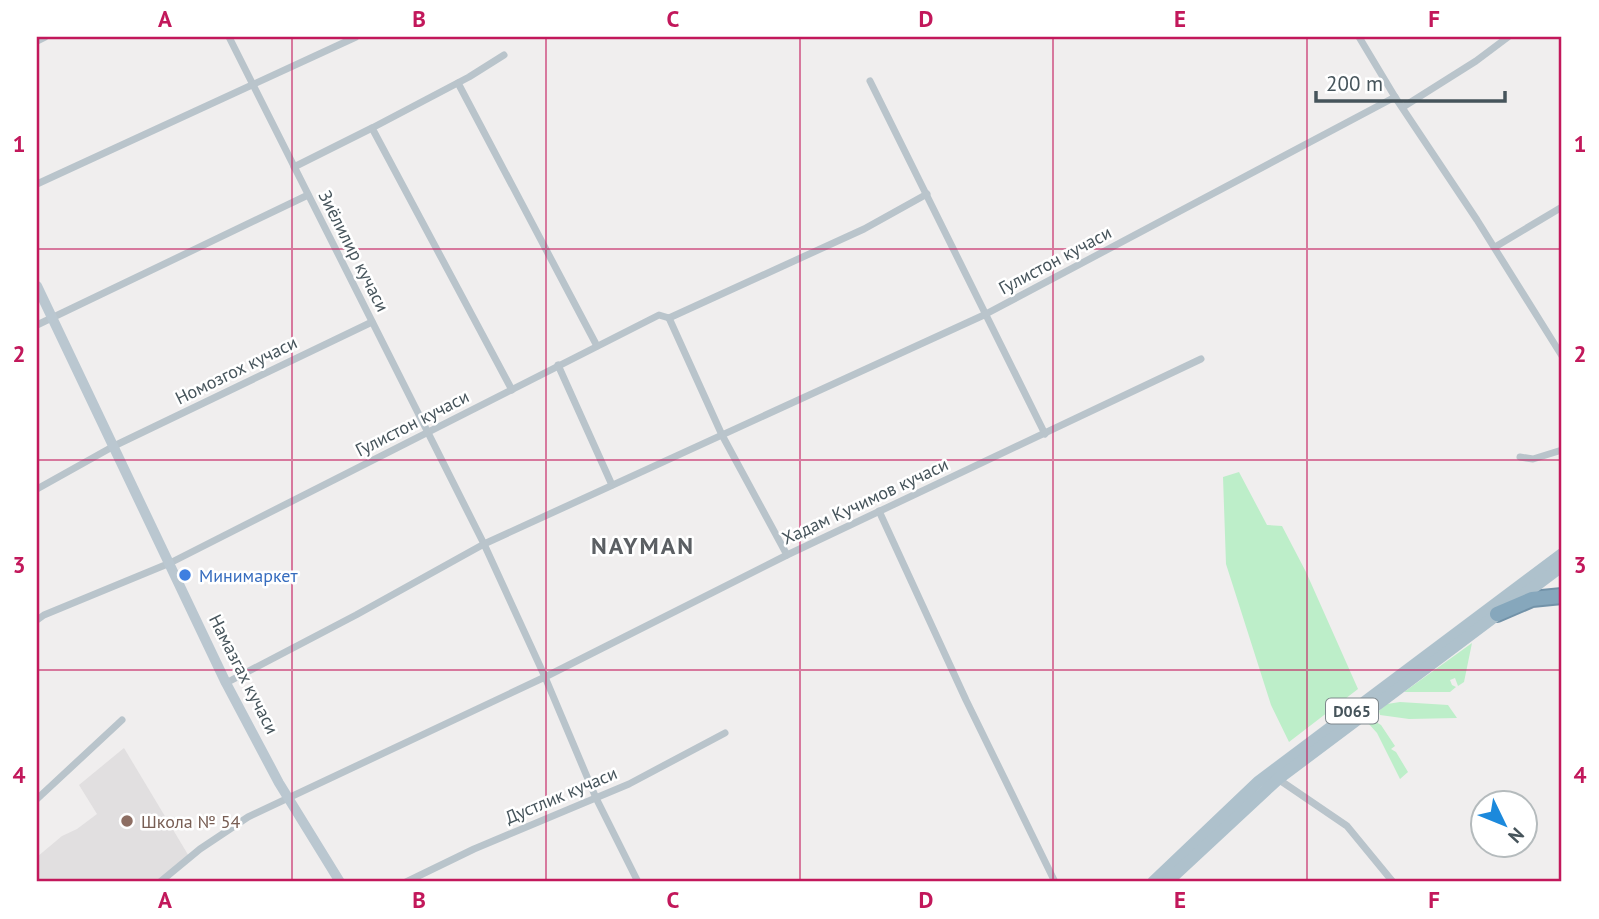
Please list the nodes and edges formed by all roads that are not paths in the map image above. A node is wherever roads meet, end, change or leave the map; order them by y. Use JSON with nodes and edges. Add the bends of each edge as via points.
{"nodes":[{"id":1,"x":45,"y":37,"type":"edge"},
{"id":2,"x":229,"y":37,"type":"edge"},
{"id":3,"x":1359,"y":37,"type":"edge"},
{"id":4,"x":1508,"y":37,"type":"edge"},
{"id":5,"x":351,"y":38,"type":"edge"},
{"id":6,"x":37,"y":41,"type":"edge"},
{"id":7,"x":504,"y":54,"type":"dead end"},
{"id":8,"x":870,"y":81,"type":"dead end"},
{"id":9,"x":253,"y":82,"type":"junction"},
{"id":10,"x":458,"y":83,"type":"junction"},
{"id":11,"x":1395,"y":97,"type":"junction"},
{"id":12,"x":1403,"y":107,"type":"junction"},
{"id":13,"x":372,"y":128,"type":"junction"},
{"id":14,"x":294,"y":167,"type":"junction"},
{"id":15,"x":37,"y":184,"type":"edge"},
{"id":16,"x":926,"y":194,"type":"junction"},
{"id":17,"x":308,"y":195,"type":"junction"},
{"id":18,"x":1562,"y":207,"type":"edge"},
{"id":19,"x":1495,"y":247,"type":"junction"},
{"id":20,"x":37,"y":286,"type":"edge"},
{"id":21,"x":984,"y":315,"type":"junction"},
{"id":22,"x":52,"y":317,"type":"junction"},
{"id":23,"x":669,"y":318,"type":"junction"},
{"id":24,"x":372,"y":322,"type":"junction"},
{"id":25,"x":37,"y":324,"type":"edge"},
{"id":26,"x":597,"y":346,"type":"junction"},
{"id":27,"x":1562,"y":356,"type":"edge"},
{"id":28,"x":1201,"y":359,"type":"dead end"},
{"id":29,"x":558,"y":365,"type":"junction"},
{"id":30,"x":512,"y":390,"type":"junction"},
{"id":31,"x":428,"y":432,"type":"junction"},
{"id":32,"x":1045,"y":434,"type":"junction"},
{"id":33,"x":722,"y":435,"type":"junction"},
{"id":34,"x":114,"y":446,"type":"junction"},
{"id":35,"x":1562,"y":450,"type":"edge"},
{"id":36,"x":1520,"y":457,"type":"dead end"},
{"id":37,"x":612,"y":485,"type":"junction"},
{"id":38,"x":37,"y":489,"type":"edge"},
{"id":39,"x":879,"y":511,"type":"junction"},
{"id":40,"x":484,"y":544,"type":"junction"},
{"id":41,"x":1562,"y":554,"type":"edge"},
{"id":42,"x":787,"y":555,"type":"junction"},
{"id":43,"x":170,"y":563,"type":"junction"},
{"id":44,"x":1562,"y":566,"type":"edge"},
{"id":45,"x":1562,"y":596,"type":"edge"},
{"id":46,"x":1497,"y":614,"type":"junction"},
{"id":47,"x":37,"y":620,"type":"edge"},
{"id":48,"x":545,"y":677,"type":"junction"},
{"id":49,"x":226,"y":684,"type":"junction"},
{"id":50,"x":122,"y":719,"type":"dead end"},
{"id":51,"x":725,"y":733,"type":"dead end"},
{"id":52,"x":1278,"y":779,"type":"junction"},
{"id":53,"x":288,"y":797,"type":"junction"},
{"id":54,"x":596,"y":798,"type":"junction"},
{"id":55,"x":37,"y":799,"type":"edge"},
{"id":56,"x":160,"y":882,"type":"edge"},
{"id":57,"x":340,"y":882,"type":"edge"},
{"id":58,"x":406,"y":882,"type":"edge"},
{"id":59,"x":638,"y":882,"type":"edge"},
{"id":60,"x":1055,"y":882,"type":"edge"},
{"id":61,"x":1153,"y":882,"type":"edge"},
{"id":62,"x":1167,"y":882,"type":"edge"},
{"id":63,"x":1393,"y":882,"type":"edge"}],
"edges":[{"from":1,"to":6,"type":"street"},
{"from":2,"to":9,"type":"street","name":"Зиёлилир кучаси"},
{"from":3,"to":11,"type":"street"},
{"from":4,"to":12,"type":"street"},
{"from":5,"to":9,"type":"street"},
{"from":7,"to":10,"type":"street"},
{"from":8,"to":16,"type":"street"},
{"from":9,"to":14,"type":"street","name":"Зиёлилир кучаси"},
{"from":9,"to":15,"type":"street"},
{"from":10,"to":13,"type":"street"},
{"from":10,"to":26,"type":"street"},
{"from":11,"to":12,"type":"street"},
{"from":11,"to":21,"type":"street","name":"Гулистон кучаси"},
{"from":12,"to":19,"type":"street"},
{"from":13,"to":14,"type":"street"},
{"from":13,"to":30,"type":"street"},
{"from":14,"to":17,"type":"street","name":"Зиёлилир кучаси"},
{"from":16,"to":21,"type":"street"},
{"from":16,"to":23,"type":"street","name":"Гулистон кучаси","via":[[864,229]]},
{"from":17,"to":22,"type":"street"},
{"from":17,"to":24,"type":"street","name":"Зиёлилир кучаси"},
{"from":18,"to":19,"type":"street"},
{"from":19,"to":27,"type":"street"},
{"from":20,"to":22,"type":"street","name":"Намазгах кучаси"},
{"from":21,"to":32,"type":"street"},
{"from":21,"to":33,"type":"street","name":"Гулистон кучаси"},
{"from":22,"to":25,"type":"street"},
{"from":22,"to":34,"type":"street","name":"Намазгах кучаси"},
{"from":23,"to":26,"type":"street","name":"Гулистон кучаси","via":[[659,315]]},
{"from":23,"to":33,"type":"street"},
{"from":24,"to":31,"type":"street","name":"Зиёлилир кучаси"},
{"from":24,"to":34,"type":"street","name":"Номозгох кучаси"},
{"from":26,"to":29,"type":"street","name":"Гулистон кучаси"},
{"from":28,"to":32,"type":"street","name":"Хадам Кучимов кучаси"},
{"from":29,"to":30,"type":"street","name":"Гулистон кучаси"},
{"from":29,"to":37,"type":"street"},
{"from":30,"to":31,"type":"street","name":"Гулистон кучаси"},
{"from":31,"to":40,"type":"street","name":"Зиёлилир кучаси"},
{"from":31,"to":43,"type":"street","name":"Гулистон кучаси"},
{"from":32,"to":39,"type":"street","name":"Хадам Кучимов кучаси"},
{"from":33,"to":37,"type":"street","name":"Гулистон кучаси"},
{"from":33,"to":42,"type":"street"},
{"from":34,"to":38,"type":"street","name":"Номозгох кучаси"},
{"from":34,"to":43,"type":"street","name":"Намазгах кучаси"},
{"from":35,"to":36,"type":"street","via":[[1533,459]]},
{"from":37,"to":40,"type":"street","name":"Гулистон кучаси"},
{"from":39,"to":42,"type":"street","name":"Хадам Кучимов кучаси"},
{"from":39,"to":60,"type":"street"},
{"from":40,"to":48,"type":"street","name":"Зиёлилир кучаси"},
{"from":40,"to":49,"type":"street","name":"Гулистон кучаси"},
{"from":41,"to":61,"type":"main road","number":"D065","via":[[1258,782]]},
{"from":42,"to":48,"type":"street","name":"Хадам Кучимов кучаси"},
{"from":43,"to":47,"type":"street","name":"Гулистон кучаси"},
{"from":43,"to":49,"type":"street","name":"Намазгах кучаси"},
{"from":44,"to":46,"type":"main road","number":"D065"},
{"from":45,"to":46,"type":"highway","via":[[1532,599]]},
{"from":46,"to":52,"type":"main road","number":"D065"},
{"from":48,"to":53,"type":"street","name":"Хадам Кучимов кучаси"},
{"from":48,"to":54,"type":"street","name":"Зиёлилир кучаси"},
{"from":49,"to":53,"type":"street","name":"Намазгах кучаси"},
{"from":50,"to":55,"type":"street"},
{"from":51,"to":54,"type":"street","name":"Дустлик кучаси"},
{"from":52,"to":62,"type":"main road","number":"D065"},
{"from":52,"to":63,"type":"street","via":[[1347,826]]},
{"from":53,"to":56,"type":"street","name":"Хадам Кучимов кучаси","via":[[200,849]]},
{"from":53,"to":57,"type":"street","name":"Намазгах кучаси"},
{"from":54,"to":58,"type":"street","name":"Дустлик кучаси"},
{"from":54,"to":59,"type":"street","name":"Зиёлилир кучаси"}]}
